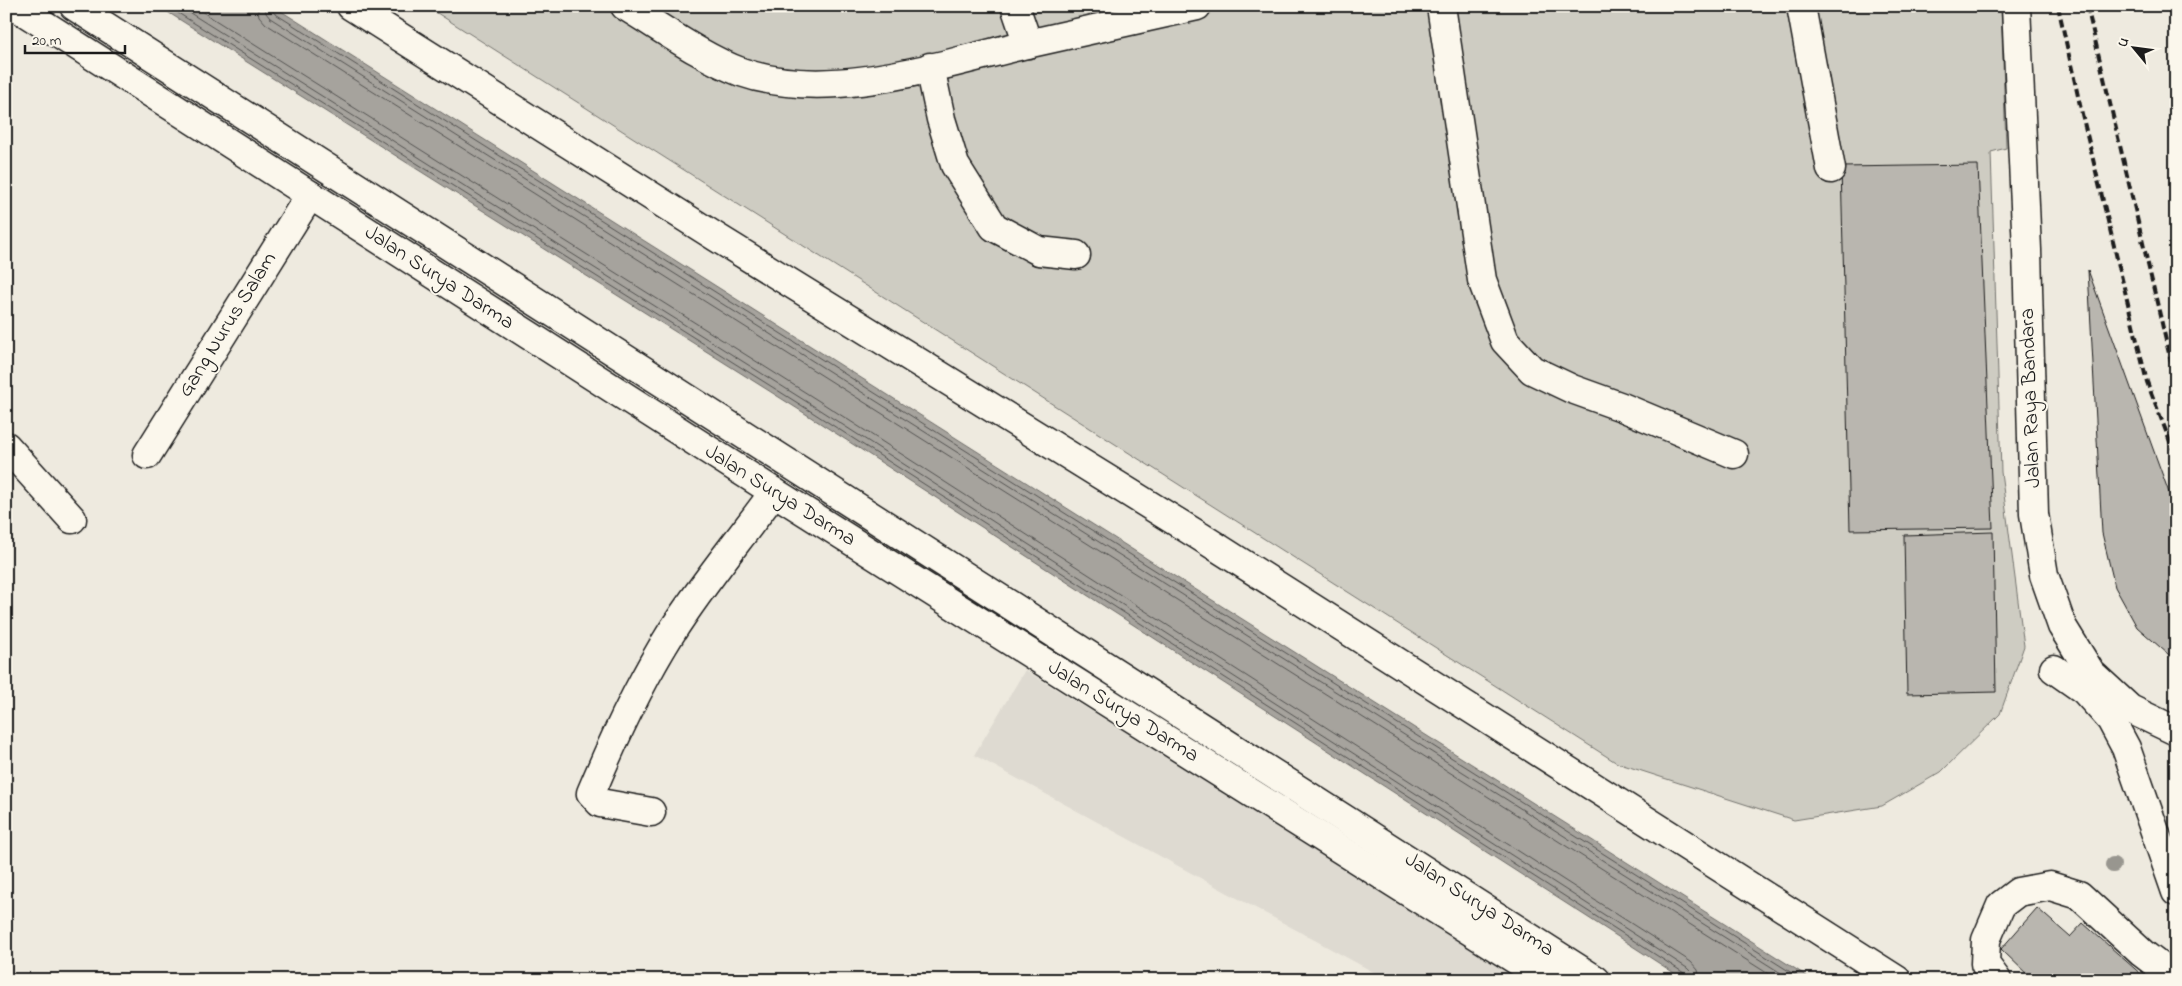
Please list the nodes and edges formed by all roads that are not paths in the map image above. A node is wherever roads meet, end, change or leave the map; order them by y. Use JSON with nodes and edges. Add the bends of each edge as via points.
{"nodes":[{"id":1,"x":15,"y":6,"type":"edge"},
{"id":2,"x":74,"y":6,"type":"edge"},
{"id":3,"x":351,"y":6,"type":"edge"},
{"id":4,"x":625,"y":6,"type":"edge"},
{"id":5,"x":1016,"y":6,"type":"edge"},
{"id":6,"x":1197,"y":6,"type":"edge"},
{"id":7,"x":1441,"y":6,"type":"edge"},
{"id":8,"x":1801,"y":6,"type":"edge"},
{"id":9,"x":2016,"y":6,"type":"edge"},
{"id":10,"x":1028,"y":44,"type":"junction"},
{"id":11,"x":930,"y":67,"type":"junction"},
{"id":12,"x":1831,"y":169,"type":"dead end"},
{"id":13,"x":310,"y":195,"type":"junction"},
{"id":14,"x":1076,"y":255,"type":"dead end"},
{"id":15,"x":6,"y":446,"type":"edge"},
{"id":16,"x":147,"y":454,"type":"dead end"},
{"id":17,"x":1734,"y":454,"type":"dead end"},
{"id":18,"x":774,"y":492,"type":"junction"},
{"id":19,"x":72,"y":519,"type":"dead end"},
{"id":20,"x":2054,"y":669,"type":"dead end"},
{"id":21,"x":2176,"y":731,"type":"edge"},
{"id":22,"x":651,"y":812,"type":"dead end"},
{"id":23,"x":2176,"y":892,"type":"edge"},
{"id":24,"x":1860,"y":971,"type":"edge"},
{"id":25,"x":2176,"y":979,"type":"edge"},
{"id":26,"x":1548,"y":980,"type":"edge"},
{"id":27,"x":1596,"y":980,"type":"edge"},
{"id":28,"x":1897,"y":980,"type":"edge"},
{"id":29,"x":1997,"y":980,"type":"edge"}],
"edges":[{"from":1,"to":13,"type":"main road","name":"Jalan Surya Darma"},
{"from":2,"to":27,"type":"main road","name":"Jalan Surya Darma"},
{"from":3,"to":24,"type":"main road","via":[[1201,537]]},
{"from":4,"to":11,"type":"main road","via":[[740,72],[778,81],[826,84]]},
{"from":5,"to":10,"type":"main road"},
{"from":6,"to":10,"type":"main road"},
{"from":7,"to":17,"type":"main road","via":[[1482,280],[1506,341],[1532,370]]},
{"from":8,"to":12,"type":"main road"},
{"from":9,"to":21,"type":"main road","name":"Jalan Raya Bandara","via":[[2034,514],[2044,576],[2062,626],[2091,673],[2130,709]]},
{"from":10,"to":11,"type":"main road"},
{"from":11,"to":14,"type":"main road","via":[[941,119],[956,165],[994,227],[1039,251]]},
{"from":13,"to":16,"type":"main road","name":"Gang Nurus Salam"},
{"from":13,"to":18,"type":"main road","name":"Jalan Surya Darma"},
{"from":15,"to":19,"type":"main road"},
{"from":18,"to":22,"type":"main road","via":[[672,631],[652,664],[634,697],[592,794],[600,803]]},
{"from":18,"to":26,"type":"main road","name":"Jalan Surya Darma"},
{"from":20,"to":23,"type":"main road","via":[[2084,690],[2111,720],[2126,748]]},
{"from":24,"to":28,"type":"main road"},
{"from":25,"to":29,"type":"main road","via":[[2142,953],[2079,895],[2050,886],[2018,892],[2000,905],[1986,940],[1986,964]]}]}
